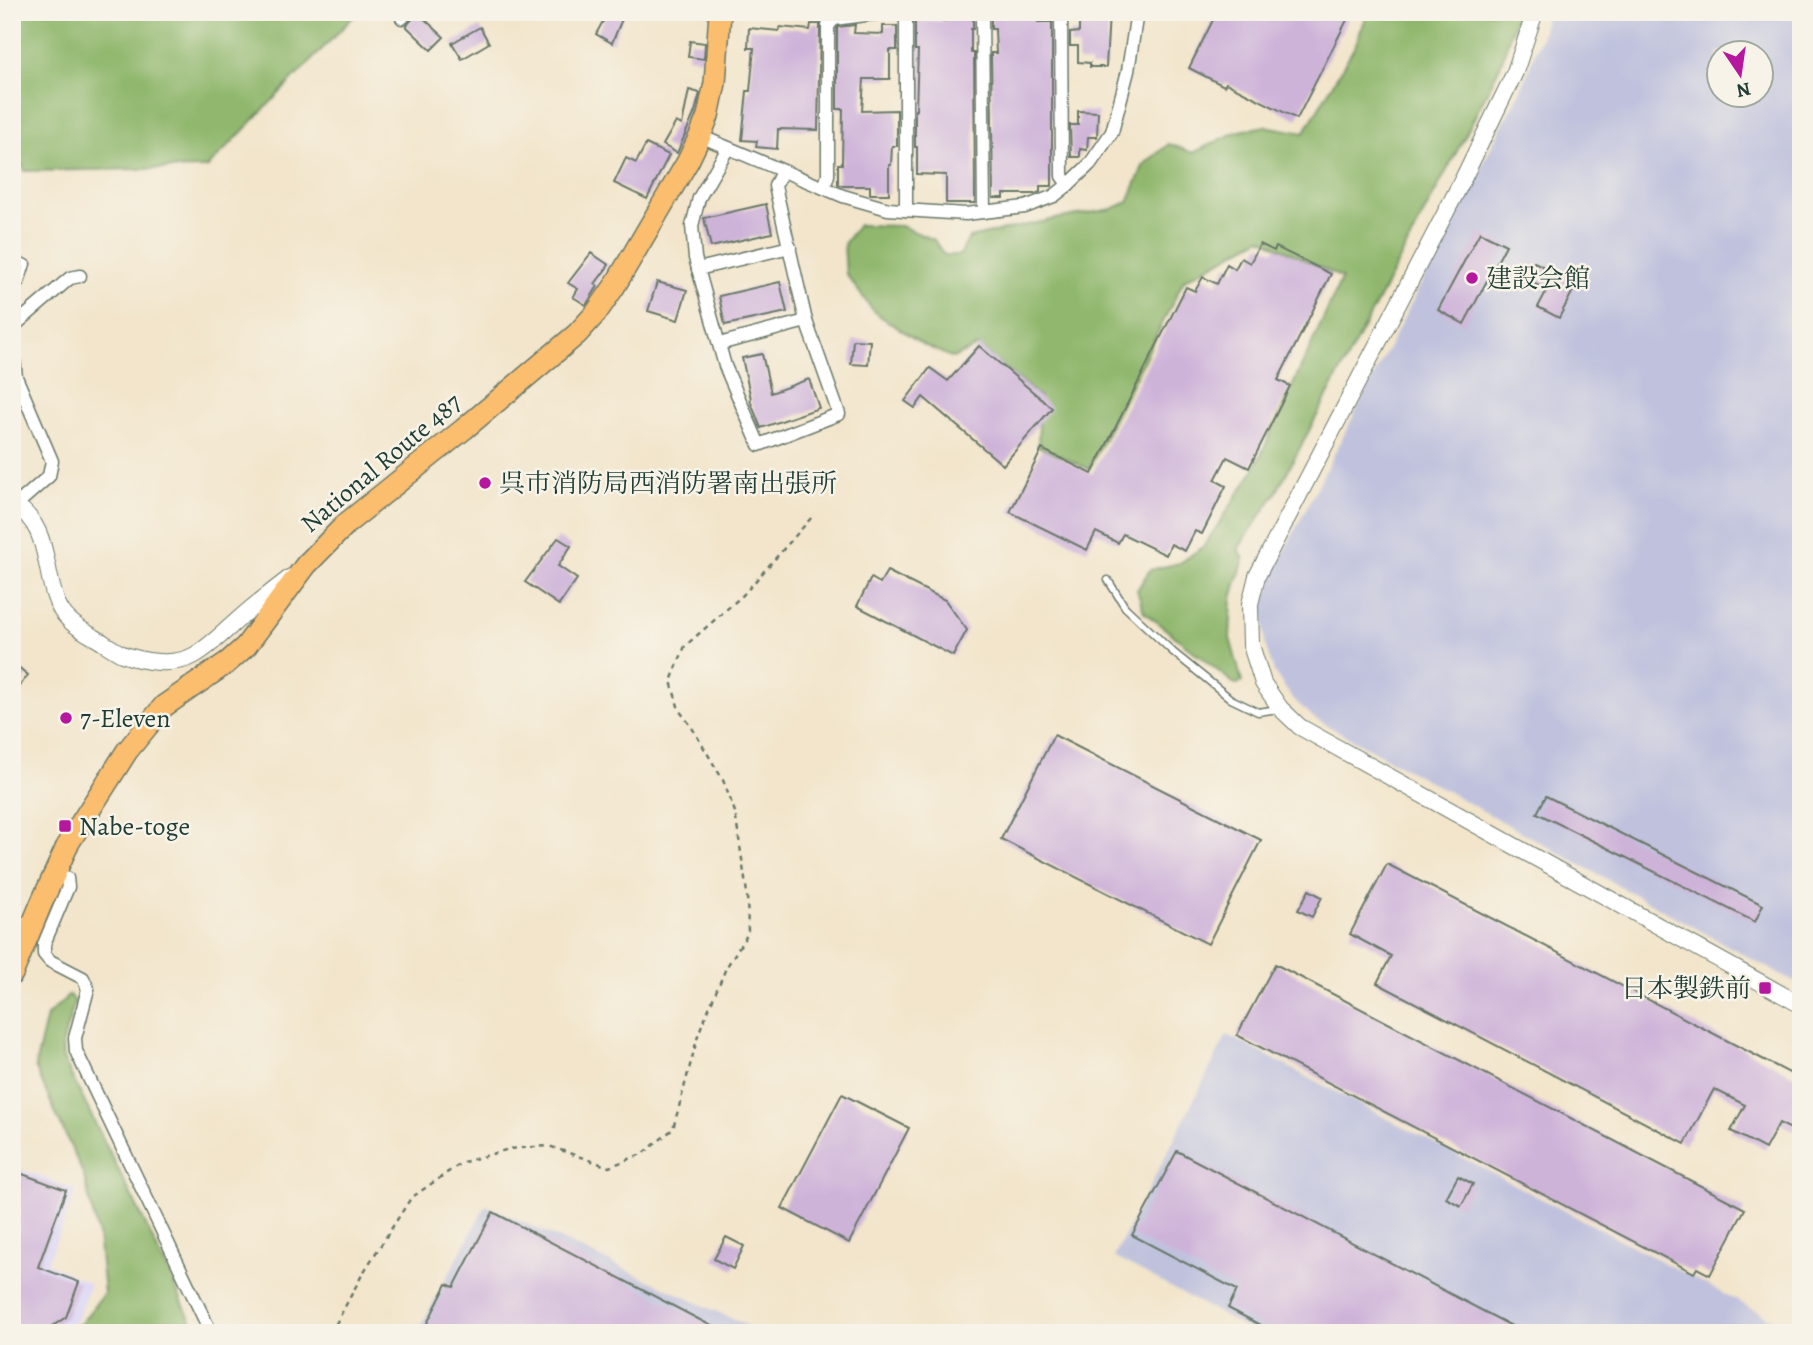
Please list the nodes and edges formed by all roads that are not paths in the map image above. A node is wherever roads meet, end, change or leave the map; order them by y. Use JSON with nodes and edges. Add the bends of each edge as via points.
{"nodes":[{"id":1,"x":720,"y":12,"type":"edge"},
{"id":2,"x":889,"y":12,"type":"edge"},
{"id":3,"x":906,"y":12,"type":"edge"},
{"id":4,"x":982,"y":12,"type":"edge"},
{"id":5,"x":1061,"y":12,"type":"edge"},
{"id":6,"x":1137,"y":12,"type":"edge"},
{"id":7,"x":1535,"y":12,"type":"edge"},
{"id":8,"x":700,"y":136,"type":"junction"},
{"id":9,"x":728,"y":148,"type":"junction"},
{"id":10,"x":782,"y":171,"type":"junction"},
{"id":11,"x":1068,"y":185,"type":"junction"},
{"id":12,"x":824,"y":188,"type":"junction"},
{"id":13,"x":906,"y":210,"type":"junction"},
{"id":14,"x":984,"y":212,"type":"junction"},
{"id":15,"x":790,"y":247,"type":"junction"},
{"id":16,"x":12,"y":256,"type":"edge"},
{"id":17,"x":698,"y":269,"type":"junction"},
{"id":18,"x":80,"y":276,"type":"dead end"},
{"id":19,"x":12,"y":284,"type":"edge"},
{"id":20,"x":806,"y":321,"type":"junction"},
{"id":21,"x":13,"y":329,"type":"edge"},
{"id":22,"x":12,"y":343,"type":"edge"},
{"id":23,"x":719,"y":344,"type":"junction"},
{"id":24,"x":14,"y":504,"type":"edge"},
{"id":25,"x":306,"y":565,"type":"junction"},
{"id":26,"x":1108,"y":580,"type":"dead end"},
{"id":27,"x":1280,"y":708,"type":"junction"},
{"id":28,"x":56,"y":872,"type":"junction"},
{"id":29,"x":22,"y":924,"type":"edge"},
{"id":30,"x":12,"y":974,"type":"edge"},
{"id":31,"x":1801,"y":1005,"type":"edge"},
{"id":32,"x":211,"y":1333,"type":"edge"}],
"edges":[{"from":1,"to":8,"type":"highway","name":"National Route 487","via":[[715,83]]},
{"from":2,"to":12,"type":"street","via":[[834,19],[828,26],[828,176]]},
{"from":3,"to":13,"type":"street"},
{"from":4,"to":14,"type":"street"},
{"from":5,"to":11,"type":"street","via":[[1062,176]]},
{"from":6,"to":11,"type":"street","via":[[1112,132],[1090,164]]},
{"from":7,"to":27,"type":"street","via":[[1515,72],[1462,181],[1257,576],[1250,604],[1251,645],[1263,683]]},
{"from":8,"to":9,"type":"street"},
{"from":8,"to":25,"type":"highway","name":"National Route 487","via":[[614,287],[577,334],[347,523]]},
{"from":9,"to":10,"type":"street"},
{"from":9,"to":17,"type":"street","via":[[699,198],[692,226]]},
{"from":10,"to":12,"type":"street"},
{"from":10,"to":15,"type":"street","via":[[775,186]]},
{"from":11,"to":14,"type":"street","via":[[1025,207]]},
{"from":12,"to":13,"type":"street","via":[[888,209]]},
{"from":13,"to":14,"type":"street"},
{"from":15,"to":17,"type":"street"},
{"from":15,"to":20,"type":"street"},
{"from":16,"to":19,"type":"lane","via":[[27,264],[21,283]]},
{"from":17,"to":23,"type":"street"},
{"from":18,"to":21,"type":"street","via":[[69,278]]},
{"from":20,"to":23,"type":"street"},
{"from":20,"to":23,"type":"street","via":[[839,414],[760,445]]},
{"from":22,"to":24,"type":"street","via":[[16,377],[52,461],[49,476]]},
{"from":24,"to":25,"type":"street","via":[[40,533],[62,614],[121,653],[151,661],[193,656]]},
{"from":25,"to":28,"type":"highway","name":"National Route 487","via":[[246,646],[164,706],[127,751],[69,842]]},
{"from":26,"to":27,"type":"lane","via":[[1125,607],[1231,699],[1258,712]]},
{"from":27,"to":31,"type":"street","via":[[1300,727]]},
{"from":28,"to":29,"type":"highway","name":"National Route 487"},
{"from":28,"to":32,"type":"street","via":[[67,878],[68,887],[44,954],[83,978],[88,989],[76,1051]]},
{"from":29,"to":30,"type":"highway","name":"National Route 487"}]}
